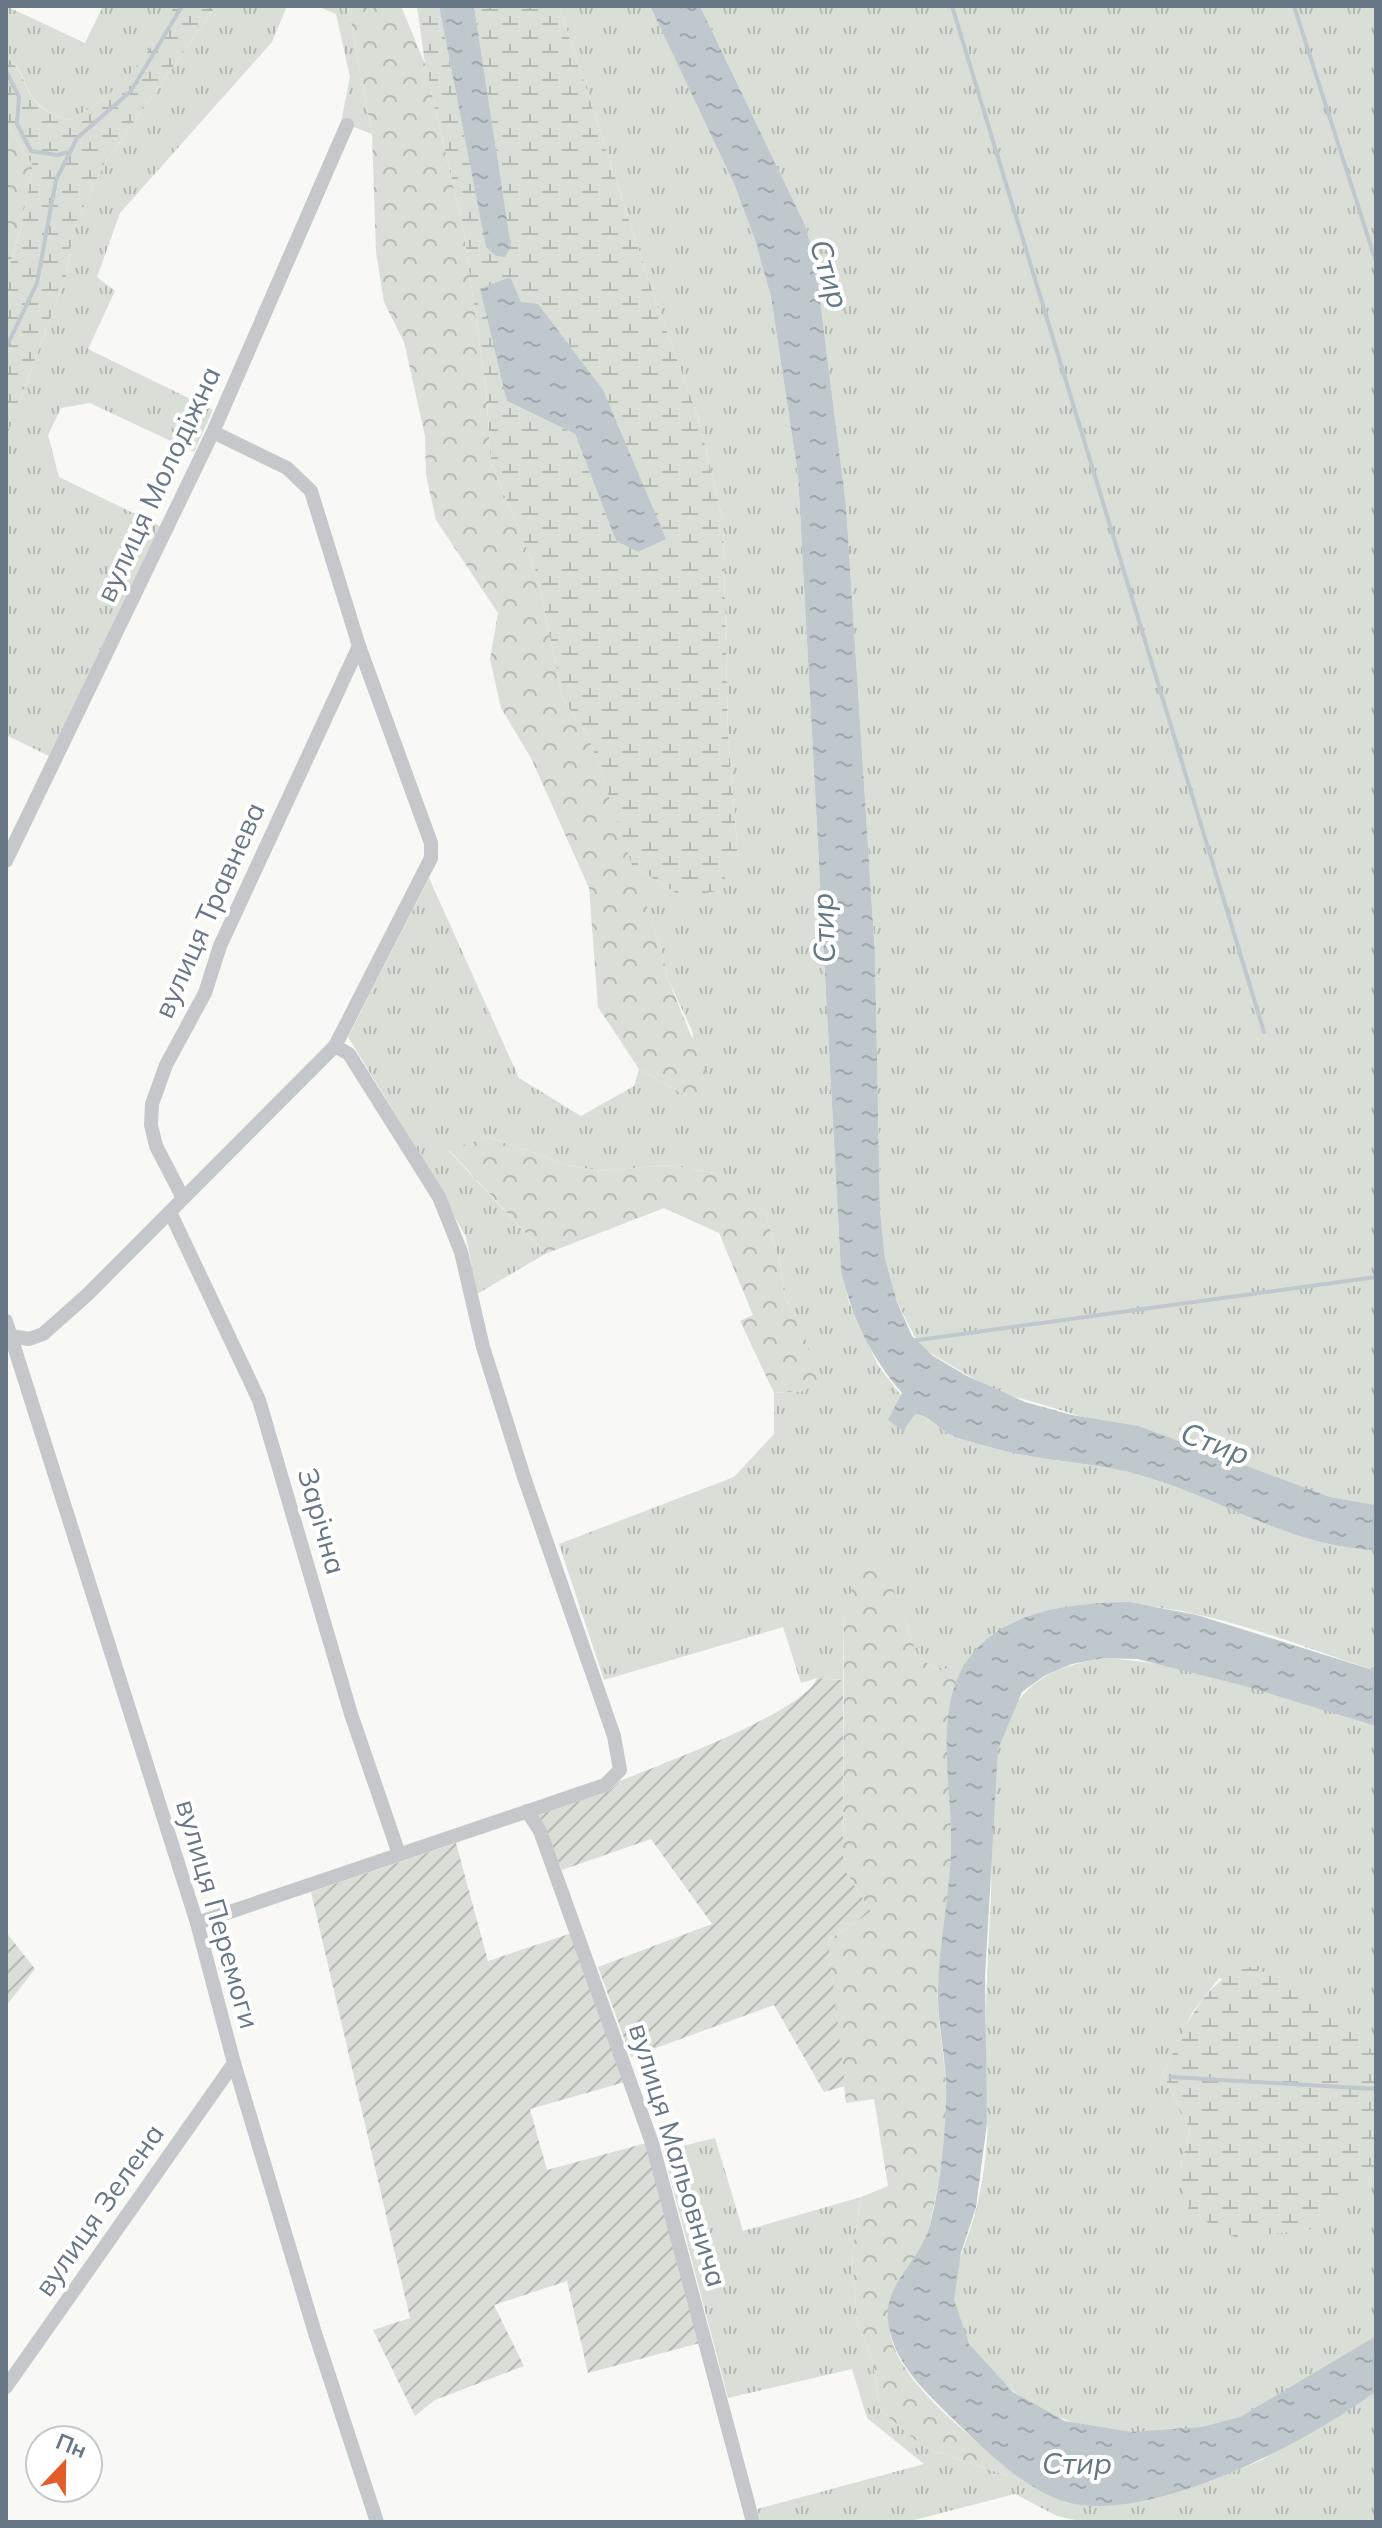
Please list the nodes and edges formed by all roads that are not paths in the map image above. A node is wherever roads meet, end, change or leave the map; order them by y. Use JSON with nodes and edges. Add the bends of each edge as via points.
{"nodes":[{"id":1,"x":347,"y":125,"type":"dead end"},
{"id":2,"x":213,"y":432,"type":"junction"},
{"id":3,"x":359,"y":646,"type":"junction"},
{"id":4,"x":6,"y":861,"type":"edge"},
{"id":5,"x":335,"y":1046,"type":"junction"},
{"id":6,"x":183,"y":1198,"type":"junction"},
{"id":7,"x":170,"y":1212,"type":"junction"},
{"id":8,"x":6,"y":1321,"type":"edge"},
{"id":9,"x":11,"y":1336,"type":"junction"},
{"id":10,"x":527,"y":1811,"type":"junction"},
{"id":11,"x":399,"y":1854,"type":"junction"},
{"id":12,"x":197,"y":1923,"type":"junction"},
{"id":13,"x":234,"y":2063,"type":"junction"},
{"id":14,"x":6,"y":2387,"type":"edge"},
{"id":15,"x":377,"y":2522,"type":"edge"},
{"id":16,"x":753,"y":2522,"type":"edge"}],
"edges":[{"from":1,"to":2,"type":"street","name":"вулиця Молодіжна"},
{"from":2,"to":3,"type":"street","via":[[287,468],[311,491]]},
{"from":2,"to":4,"type":"street","name":"вулиця Молодіжна"},
{"from":3,"to":5,"type":"street","via":[[431,843],[431,858]]},
{"from":3,"to":6,"type":"street","name":"вулиця Травнева","via":[[220,946],[201,1002],[157,1086],[154,1135]]},
{"from":5,"to":6,"type":"street"},
{"from":5,"to":10,"type":"street","via":[[349,1054],[439,1197],[461,1252],[483,1347],[621,1761],[620,1770],[605,1785]]},
{"from":6,"to":7,"type":"street"},
{"from":7,"to":9,"type":"street","via":[[43,1334],[29,1339]]},
{"from":7,"to":11,"type":"street","name":"Зарічна","via":[[259,1400],[351,1714]]},
{"from":8,"to":9,"type":"street","name":"вулиця Перемоги"},
{"from":9,"to":12,"type":"street","name":"вулиця Перемоги"},
{"from":10,"to":11,"type":"street"},
{"from":10,"to":16,"type":"street","name":"вулиця Мальовнича","via":[[540,1831],[652,2143]]},
{"from":11,"to":12,"type":"street"},
{"from":12,"to":13,"type":"street","name":"вулиця Перемоги"},
{"from":13,"to":14,"type":"street","name":"вулиця Зелена"},
{"from":13,"to":15,"type":"street","name":"вулиця Перемоги"}]}
